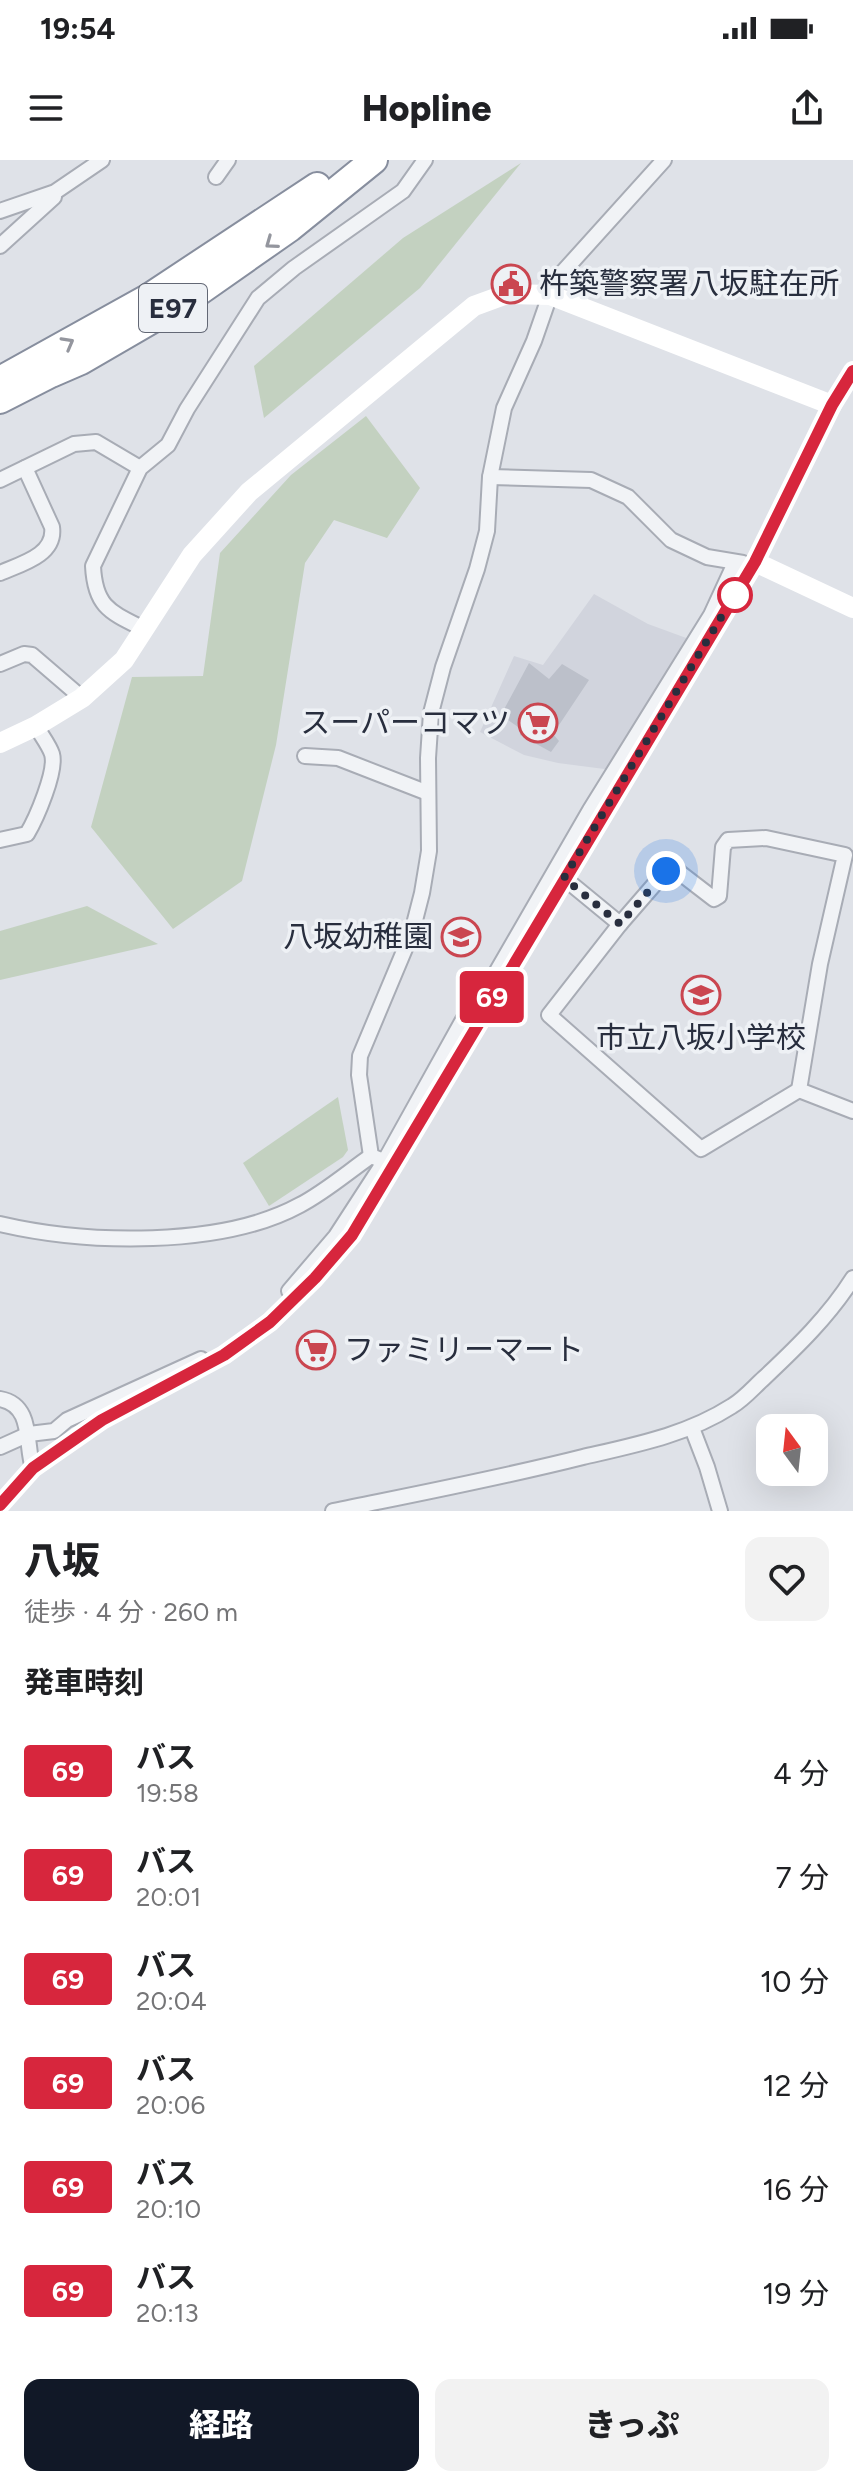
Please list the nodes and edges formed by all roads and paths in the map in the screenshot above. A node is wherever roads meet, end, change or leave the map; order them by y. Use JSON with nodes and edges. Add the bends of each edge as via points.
{"nodes":[{"id":1,"x":102,"y":160,"type":"edge"},
{"id":2,"x":228,"y":160,"type":"edge"},
{"id":3,"x":353,"y":160,"type":"edge"},
{"id":4,"x":374,"y":160,"type":"edge"},
{"id":5,"x":425,"y":160,"type":"edge"},
{"id":6,"x":664,"y":160,"type":"edge"},
{"id":7,"x":216,"y":177,"type":"dead end"},
{"id":8,"x":66,"y":186,"type":"junction"},
{"id":9,"x":0,"y":211,"type":"edge"},
{"id":10,"x":0,"y":246,"type":"edge"},
{"id":11,"x":550,"y":295,"type":"junction"},
{"id":12,"x":853,"y":371,"type":"edge"},
{"id":13,"x":0,"y":380,"type":"edge"},
{"id":14,"x":0,"y":400,"type":"edge"},
{"id":15,"x":832,"y":405,"type":"junction"},
{"id":16,"x":25,"y":468,"type":"junction"},
{"id":17,"x":140,"y":468,"type":"junction"},
{"id":18,"x":490,"y":477,"type":"junction"},
{"id":19,"x":0,"y":480,"type":"edge"},
{"id":20,"x":745,"y":562,"type":"junction"},
{"id":21,"x":0,"y":573,"type":"edge"},
{"id":22,"x":853,"y":608,"type":"edge"},
{"id":23,"x":144,"y":629,"type":"junction"},
{"id":24,"x":0,"y":664,"type":"edge"},
{"id":25,"x":82,"y":698,"type":"junction"},
{"id":26,"x":36,"y":726,"type":"junction"},
{"id":27,"x":0,"y":743,"type":"edge"},
{"id":28,"x":305,"y":756,"type":"dead end"},
{"id":29,"x":428,"y":793,"type":"junction"},
{"id":30,"x":0,"y":840,"type":"edge"},
{"id":31,"x":564,"y":878,"type":"junction"},
{"id":32,"x":620,"y":924,"type":"junction"},
{"id":33,"x":799,"y":1090,"type":"junction"},
{"id":34,"x":853,"y":1111,"type":"edge"},
{"id":35,"x":383,"y":1161,"type":"junction"},
{"id":36,"x":0,"y":1224,"type":"edge"},
{"id":37,"x":853,"y":1278,"type":"edge"},
{"id":38,"x":0,"y":1399,"type":"edge"},
{"id":39,"x":692,"y":1428,"type":"junction"},
{"id":40,"x":29,"y":1434,"type":"junction"},
{"id":41,"x":0,"y":1447,"type":"edge"},
{"id":42,"x":32,"y":1465,"type":"junction"},
{"id":43,"x":0,"y":1491,"type":"edge"},
{"id":44,"x":0,"y":1505,"type":"edge"},
{"id":45,"x":333,"y":1511,"type":"edge"},
{"id":46,"x":720,"y":1511,"type":"edge"}],
"edges":[{"from":1,"to":8,"type":"street"},
{"from":2,"to":7,"type":"street"},
{"from":13,"to":3,"type":"highway","number":"E97","one_way":true,"via":[[149,297]]},
{"from":4,"to":14,"type":"highway","number":"E97","one_way":true,"via":[[193,296],[81,361]]},
{"from":5,"to":17,"type":"street","via":[[403,191],[258,298],[168,445]]},
{"from":6,"to":11,"type":"street","via":[[562,273]]},
{"from":8,"to":9,"type":"street"},
{"from":8,"to":10,"type":"street"},
{"from":11,"to":15,"type":"main road"},
{"from":11,"to":18,"type":"street","via":[[504,408]]},
{"from":11,"to":23,"type":"main road","via":[[507,294],[474,306],[249,492],[192,555]]},
{"from":12,"to":15,"type":"main road"},
{"from":15,"to":20,"type":"main road"},
{"from":16,"to":17,"type":"street","via":[[74,444],[96,442]]},
{"from":16,"to":19,"type":"street"},
{"from":16,"to":21,"type":"street","via":[[53,537],[37,556]]},
{"from":17,"to":23,"type":"street","via":[[93,566],[99,600],[109,612]]},
{"from":18,"to":20,"type":"street","via":[[591,480],[628,497],[671,540],[707,557]]},
{"from":18,"to":29,"type":"street","via":[[487,531],[431,713]]},
{"from":20,"to":22,"type":"main road"},
{"from":20,"to":31,"type":"main road"},
{"from":20,"to":35,"type":"street","via":[[590,810],[482,997],[469,1009]]},
{"from":23,"to":25,"type":"main road","via":[[124,660]]},
{"from":24,"to":25,"type":"street","via":[[32,655]]},
{"from":25,"to":26,"type":"main road"},
{"from":26,"to":27,"type":"main road"},
{"from":26,"to":30,"type":"street","via":[[54,765],[27,834]]},
{"from":28,"to":29,"type":"street","via":[[338,758]]},
{"from":29,"to":35,"type":"street","via":[[429,851],[412,932],[360,1056],[359,1075]]},
{"from":31,"to":32,"type":"street"},
{"from":31,"to":35,"type":"main road"},
{"from":32,"to":33,"type":"street","via":[[549,1015],[701,1149]]},
{"from":32,"to":33,"type":"street","via":[[666,871],[675,869],[714,899],[719,896],[728,840],[766,838],[845,855]]},
{"from":33,"to":34,"type":"street"},
{"from":35,"to":36,"type":"street","via":[[300,1205],[217,1231],[147,1239],[34,1232]]},
{"from":35,"to":40,"type":"street","via":[[336,1236],[250,1329],[217,1353],[93,1407],[54,1431]]},
{"from":35,"to":42,"type":"main road","via":[[352,1235],[270,1322],[224,1355],[102,1420]]},
{"from":37,"to":39,"type":"street","via":[[809,1335],[735,1405]]},
{"from":38,"to":40,"type":"street","via":[[21,1412]]},
{"from":39,"to":45,"type":"street","via":[[525,1471]]},
{"from":39,"to":46,"type":"street"},
{"from":40,"to":41,"type":"street"},
{"from":40,"to":42,"type":"street"},
{"from":42,"to":43,"type":"street"},
{"from":42,"to":44,"type":"main road"}]}
